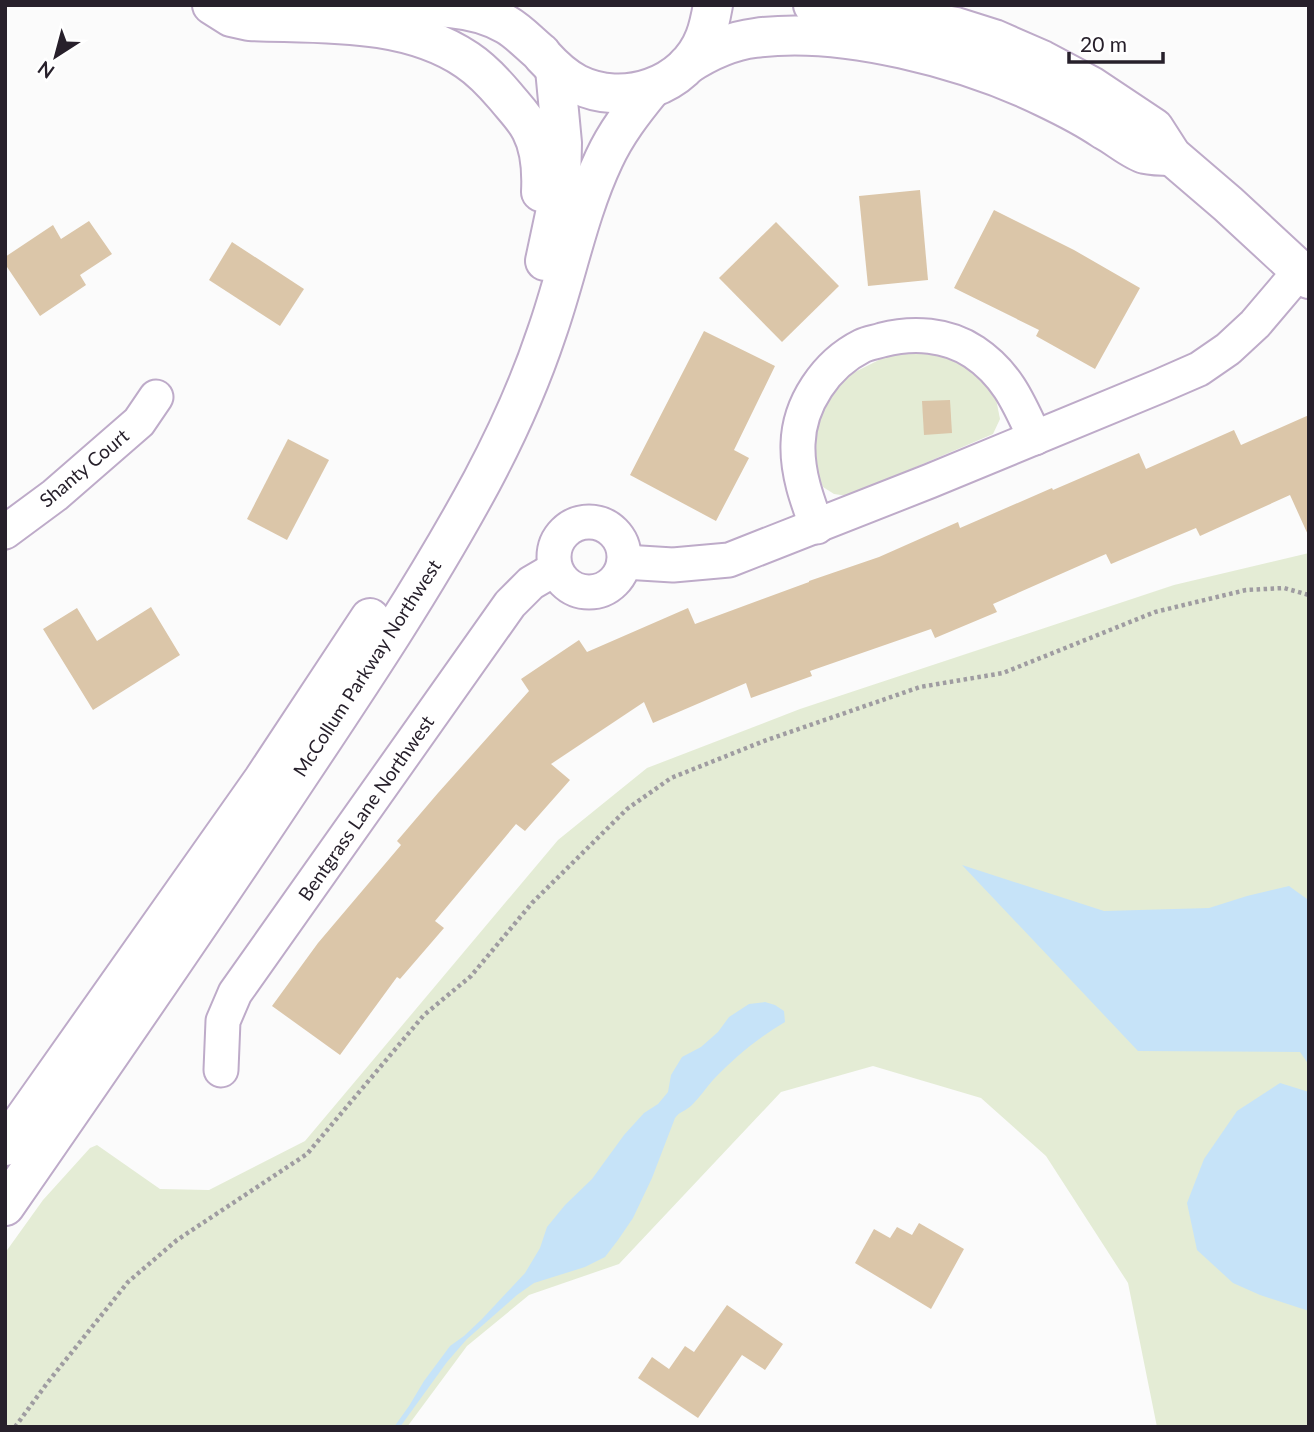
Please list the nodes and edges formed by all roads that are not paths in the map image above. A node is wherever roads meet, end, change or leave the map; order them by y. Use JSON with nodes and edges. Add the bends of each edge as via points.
{"nodes":[{"id":1,"x":212,"y":5,"type":"edge"},
{"id":2,"x":251,"y":5,"type":"edge"},
{"id":3,"x":525,"y":5,"type":"edge"},
{"id":4,"x":713,"y":5,"type":"edge"},
{"id":5,"x":813,"y":5,"type":"edge"},
{"id":6,"x":911,"y":5,"type":"edge"},
{"id":7,"x":956,"y":27,"type":"junction"},
{"id":8,"x":548,"y":61,"type":"junction"},
{"id":9,"x":687,"y":65,"type":"junction"},
{"id":10,"x":651,"y":89,"type":"junction"},
{"id":11,"x":1172,"y":156,"type":"junction"},
{"id":12,"x":546,"y":258,"type":"junction"},
{"id":13,"x":1305,"y":275,"type":"edge"},
{"id":14,"x":156,"y":397,"type":"dead end"},
{"id":15,"x":1035,"y":438,"type":"junction"},
{"id":16,"x":817,"y":527,"type":"junction"},
{"id":17,"x":5,"y":532,"type":"edge"},
{"id":18,"x":624,"y":562,"type":"junction"},
{"id":19,"x":555,"y":569,"type":"junction"},
{"id":20,"x":221,"y":1070,"type":"dead end"},
{"id":21,"x":5,"y":1146,"type":"edge"},
{"id":22,"x":5,"y":1206,"type":"edge"}],
"edges":[{"from":1,"to":12,"type":"street","via":[[231,17],[250,21],[368,26],[401,32],[468,60],[532,130],[541,160],[538,228]]},
{"from":2,"to":8,"type":"street","via":[[466,9],[509,26]]},
{"from":3,"to":8,"type":"street","name":"McCollum Parkway Northwest","via":[[528,25]]},
{"from":4,"to":9,"type":"street","via":[[704,39]]},
{"from":5,"to":7,"type":"street"},
{"from":6,"to":7,"type":"street"},
{"from":7,"to":11,"type":"street","via":[[994,39],[1091,86],[1154,128]]},
{"from":8,"to":10,"type":"street","via":[[576,83],[600,92]]},
{"from":8,"to":12,"type":"street","name":"McCollum Parkway Northwest","via":[[562,143],[561,186]]},
{"from":9,"to":10,"type":"street"},
{"from":9,"to":11,"type":"street","via":[[728,44],[753,38],[809,35],[865,42],[1000,78],[1084,117],[1144,154]]},
{"from":10,"to":22,"type":"street","name":"McCollum Parkway Northwest","via":[[621,126],[605,157],[531,375],[456,527],[263,829]]},
{"from":11,"to":13,"type":"street"},
{"from":12,"to":21,"type":"street","name":"McCollum Parkway Northwest","via":[[511,363],[447,499],[263,780]]},
{"from":13,"to":15,"type":"street","via":[[1228,349],[1199,369]]},
{"from":14,"to":17,"type":"street","name":"Shanty Court","via":[[139,422]]},
{"from":15,"to":16,"type":"street"},
{"from":15,"to":16,"type":"street","via":[[1014,392],[974,352],[922,334],[863,346],[818,383],[804,412],[797,443],[799,470]]},
{"from":16,"to":18,"type":"street","via":[[729,560],[673,565]]},
{"from":18,"to":19,"type":"street","via":[[613,583],[592,593],[569,587]]},
{"from":18,"to":19,"type":"street","via":[[620,540],[612,531],[603,524],[580,523],[560,535],[553,557]]},
{"from":19,"to":20,"type":"street","name":"Bentgrass Lane Northwest","via":[[531,583],[510,604],[235,993],[223,1021]]}]}
